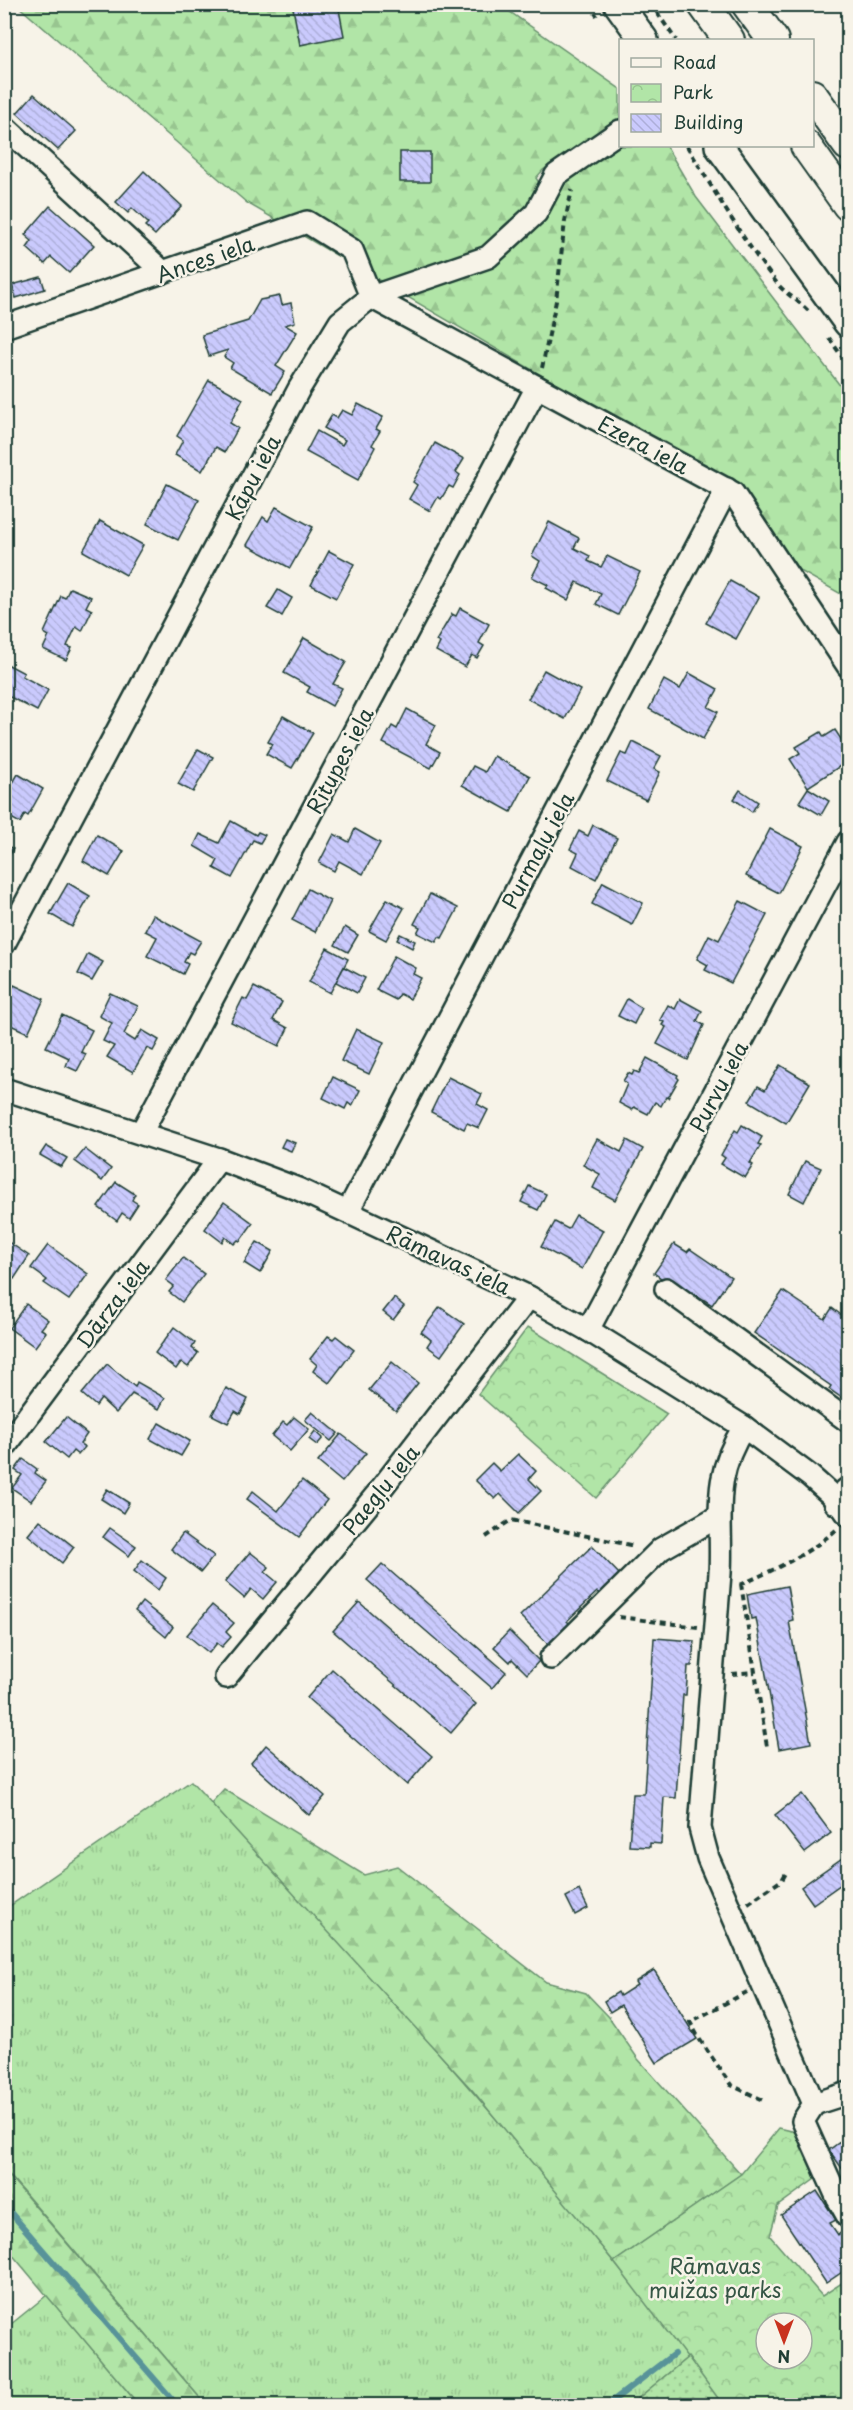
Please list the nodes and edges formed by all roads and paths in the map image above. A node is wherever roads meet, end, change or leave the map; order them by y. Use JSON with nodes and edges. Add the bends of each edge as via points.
{"nodes":[{"id":1,"x":618,"y":4,"type":"edge"},
{"id":2,"x":651,"y":4,"type":"edge"},
{"id":3,"x":703,"y":4,"type":"edge"},
{"id":4,"x":747,"y":4,"type":"edge"},
{"id":5,"x":846,"y":4,"type":"edge"},
{"id":6,"x":849,"y":8,"type":"edge"},
{"id":7,"x":643,"y":39,"type":"edge"},
{"id":8,"x":675,"y":39,"type":"edge"},
{"id":9,"x":728,"y":39,"type":"edge"},
{"id":10,"x":772,"y":39,"type":"edge"},
{"id":11,"x":814,"y":96,"type":"edge"},
{"id":12,"x":4,"y":126,"type":"edge"},
{"id":13,"x":619,"y":132,"type":"edge"},
{"id":14,"x":849,"y":145,"type":"edge"},
{"id":15,"x":688,"y":147,"type":"edge"},
{"id":16,"x":720,"y":147,"type":"edge"},
{"id":17,"x":807,"y":147,"type":"edge"},
{"id":18,"x":579,"y":160,"type":"junction"},
{"id":19,"x":849,"y":205,"type":"edge"},
{"id":20,"x":744,"y":222,"type":"dead end"},
{"id":21,"x":737,"y":227,"type":"junction"},
{"id":22,"x":163,"y":272,"type":"junction"},
{"id":23,"x":371,"y":297,"type":"junction"},
{"id":24,"x":814,"y":319,"type":"dead end"},
{"id":25,"x":4,"y":327,"type":"edge"},
{"id":26,"x":838,"y":330,"type":"edge"},
{"id":27,"x":849,"y":365,"type":"edge"},
{"id":28,"x":537,"y":387,"type":"junction"},
{"id":29,"x":727,"y":489,"type":"junction"},
{"id":30,"x":849,"y":666,"type":"edge"},
{"id":31,"x":849,"y":842,"type":"edge"},
{"id":32,"x":4,"y":944,"type":"edge"},
{"id":33,"x":4,"y":1089,"type":"edge"},
{"id":34,"x":141,"y":1133,"type":"junction"},
{"id":35,"x":219,"y":1159,"type":"junction"},
{"id":36,"x":348,"y":1211,"type":"junction"},
{"id":37,"x":666,"y":1289,"type":"dead end"},
{"id":38,"x":529,"y":1297,"type":"junction"},
{"id":39,"x":588,"y":1330,"type":"junction"},
{"id":40,"x":849,"y":1420,"type":"edge"},
{"id":41,"x":744,"y":1427,"type":"junction"},
{"id":42,"x":4,"y":1448,"type":"edge"},
{"id":43,"x":844,"y":1509,"type":"edge"},
{"id":44,"x":718,"y":1516,"type":"junction"},
{"id":45,"x":486,"y":1538,"type":"dead end"},
{"id":46,"x":645,"y":1549,"type":"dead end"},
{"id":47,"x":741,"y":1584,"type":"junction"},
{"id":48,"x":718,"y":1588,"type":"junction"},
{"id":49,"x":597,"y":1614,"type":"junction"},
{"id":50,"x":715,"y":1628,"type":"junction"},
{"id":51,"x":551,"y":1658,"type":"dead end"},
{"id":52,"x":226,"y":1677,"type":"dead end"},
{"id":53,"x":767,"y":1747,"type":"dead end"},
{"id":54,"x":786,"y":1873,"type":"dead end"},
{"id":55,"x":733,"y":1913,"type":"junction"},
{"id":56,"x":763,"y":1983,"type":"junction"},
{"id":57,"x":849,"y":2093,"type":"edge"},
{"id":58,"x":765,"y":2101,"type":"dead end"},
{"id":59,"x":814,"y":2104,"type":"junction"},
{"id":60,"x":845,"y":2203,"type":"edge"}],
"edges":[{"from":1,"to":7,"type":"main road"},
{"from":2,"to":8,"type":"path"},
{"from":3,"to":9,"type":"highway"},
{"from":4,"to":10,"type":"highway"},
{"from":5,"to":6,"type":"path"},
{"from":11,"to":14,"type":"highway"},
{"from":12,"to":22,"type":"street"},
{"from":13,"to":18,"type":"street","name":"Kāpu iela"},
{"from":15,"to":21,"type":"path"},
{"from":16,"to":26,"type":"main road"},
{"from":17,"to":19,"type":"highway"},
{"from":18,"to":23,"type":"street","name":"Kāpu iela","via":[[556,175],[536,213],[488,257]]},
{"from":18,"to":28,"type":"path","via":[[565,220],[556,301]]},
{"from":20,"to":21,"type":"path"},
{"from":21,"to":24,"type":"path","via":[[778,284]]},
{"from":22,"to":23,"type":"street","name":"Ances iela","via":[[308,222],[351,250]]},
{"from":22,"to":25,"type":"street","name":"Ances iela"},
{"from":23,"to":28,"type":"street","name":"Ezera iela"},
{"from":23,"to":32,"type":"street","name":"Kāpu iela","via":[[340,322],[299,389]]},
{"from":26,"to":27,"type":"path"},
{"from":28,"to":29,"type":"street","name":"Ezera iela"},
{"from":28,"to":34,"type":"street","name":"Rītupes iela"},
{"from":29,"to":30,"type":"street","name":"Ezera iela"},
{"from":29,"to":36,"type":"street","name":"Purmaļu iela"},
{"from":31,"to":39,"type":"street","name":"Purvu iela"},
{"from":33,"to":34,"type":"street","name":"Rāmavas iela"},
{"from":34,"to":35,"type":"street","name":"Rāmavas iela"},
{"from":35,"to":36,"type":"street","name":"Rāmavas iela"},
{"from":35,"to":42,"type":"street","name":"Dārza iela"},
{"from":36,"to":38,"type":"street","name":"Rāmavas iela"},
{"from":37,"to":40,"type":"street","via":[[814,1402]]},
{"from":38,"to":39,"type":"street","name":"Rāmavas iela"},
{"from":38,"to":52,"type":"street","name":"Paegļu iela","via":[[377,1494]]},
{"from":39,"to":41,"type":"street","name":"Rāmavas iela"},
{"from":41,"to":43,"type":"street","name":"Rāmavas iela","via":[[810,1476]]},
{"from":41,"to":44,"type":"street","via":[[727,1457]]},
{"from":43,"to":47,"type":"path","via":[[819,1546]]},
{"from":44,"to":48,"type":"street"},
{"from":44,"to":49,"type":"street","via":[[661,1549]]},
{"from":45,"to":46,"type":"path","via":[[512,1520]]},
{"from":47,"to":48,"type":"path"},
{"from":47,"to":53,"type":"path"},
{"from":48,"to":50,"type":"street"},
{"from":49,"to":50,"type":"path"},
{"from":49,"to":51,"type":"street"},
{"from":50,"to":55,"type":"street","via":[[700,1828],[708,1858]]},
{"from":54,"to":55,"type":"path","via":[[782,1880]]},
{"from":55,"to":56,"type":"street"},
{"from":56,"to":58,"type":"path","via":[[690,2022],[731,2085]]},
{"from":56,"to":59,"type":"street"},
{"from":57,"to":59,"type":"street"},
{"from":59,"to":60,"type":"street","via":[[803,2121]]}]}
